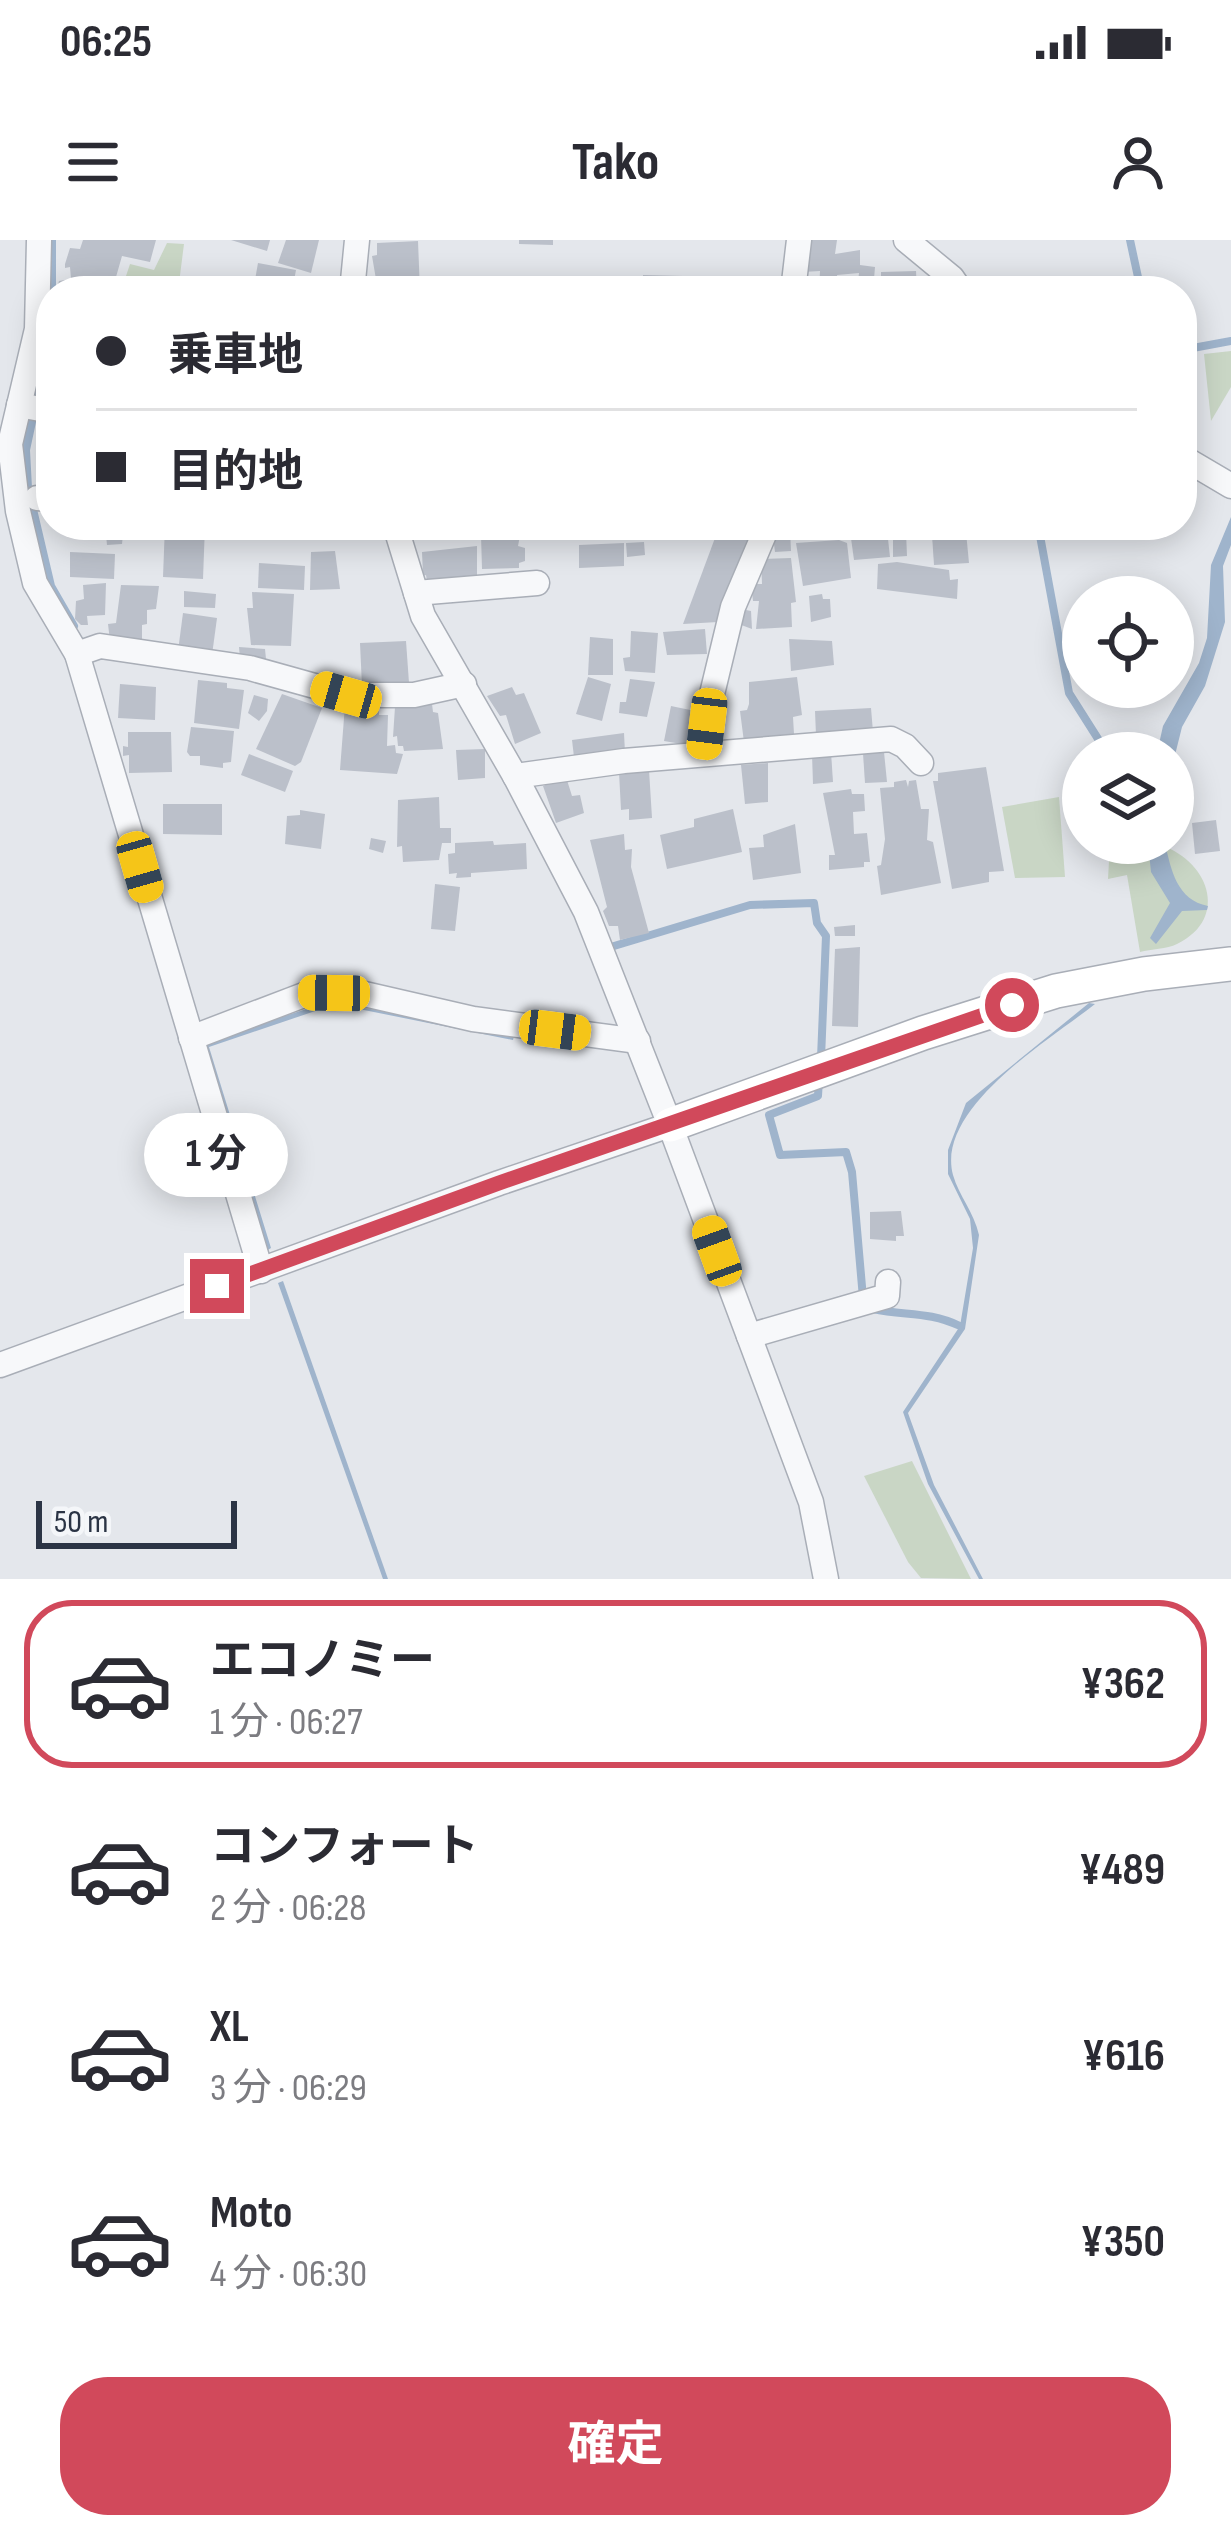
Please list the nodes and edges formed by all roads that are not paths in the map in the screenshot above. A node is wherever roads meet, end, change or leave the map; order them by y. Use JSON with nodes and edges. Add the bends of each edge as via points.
{"nodes":[{"id":1,"x":39,"y":240,"type":"edge"},
{"id":2,"x":358,"y":240,"type":"edge"},
{"id":3,"x":799,"y":240,"type":"edge"},
{"id":4,"x":906,"y":240,"type":"edge"},
{"id":5,"x":38,"y":276,"type":"edge"},
{"id":6,"x":354,"y":276,"type":"edge"},
{"id":7,"x":795,"y":276,"type":"edge"},
{"id":8,"x":950,"y":276,"type":"edge"},
{"id":9,"x":36,"y":333,"type":"edge"},
{"id":10,"x":20,"y":405,"type":"junction"},
{"id":11,"x":36,"y":408,"type":"edge"},
{"id":12,"x":1197,"y":467,"type":"edge"},
{"id":13,"x":1231,"y":486,"type":"edge"},
{"id":14,"x":400,"y":540,"type":"edge"},
{"id":15,"x":761,"y":540,"type":"edge"},
{"id":16,"x":537,"y":583,"type":"dead end"},
{"id":17,"x":416,"y":592,"type":"junction"},
{"id":18,"x":77,"y":655,"type":"junction"},
{"id":19,"x":464,"y":684,"type":"junction"},
{"id":20,"x":704,"y":754,"type":"junction"},
{"id":21,"x":921,"y":763,"type":"dead end"},
{"id":22,"x":515,"y":776,"type":"junction"},
{"id":23,"x":1231,"y":964,"type":"edge"},
{"id":24,"x":191,"y":1037,"type":"junction"},
{"id":25,"x":638,"y":1041,"type":"junction"},
{"id":26,"x":670,"y":1125,"type":"junction"},
{"id":27,"x":261,"y":1271,"type":"junction"},
{"id":28,"x":888,"y":1282,"type":"dead end"},
{"id":29,"x":749,"y":1336,"type":"junction"},
{"id":30,"x":0,"y":1365,"type":"edge"},
{"id":31,"x":826,"y":1579,"type":"edge"}],
"edges":[{"from":1,"to":5,"type":"street"},
{"from":2,"to":6,"type":"street"},
{"from":3,"to":7,"type":"street"},
{"from":4,"to":8,"type":"street"},
{"from":9,"to":10,"type":"street"},
{"from":10,"to":11,"type":"street"},
{"from":10,"to":18,"type":"street","via":[[10,444],[18,511],[35,584]]},
{"from":12,"to":13,"type":"street"},
{"from":14,"to":17,"type":"street"},
{"from":15,"to":20,"type":"street","via":[[733,607]]},
{"from":16,"to":17,"type":"street"},
{"from":17,"to":19,"type":"street"},
{"from":18,"to":19,"type":"street","via":[[100,646],[250,668],[346,695],[414,695]]},
{"from":18,"to":24,"type":"street"},
{"from":19,"to":22,"type":"street"},
{"from":20,"to":21,"type":"street","via":[[891,740]]},
{"from":20,"to":22,"type":"street"},
{"from":22,"to":25,"type":"street","via":[[586,912]]},
{"from":23,"to":26,"type":"street","via":[[1056,991]]},
{"from":24,"to":25,"type":"street","via":[[309,993],[359,993],[473,1019]]},
{"from":24,"to":27,"type":"street"},
{"from":25,"to":26,"type":"street"},
{"from":26,"to":27,"type":"street"},
{"from":26,"to":29,"type":"street"},
{"from":27,"to":30,"type":"street"},
{"from":28,"to":29,"type":"street","via":[[887,1296]]},
{"from":29,"to":31,"type":"street","via":[[811,1502]]}]}
